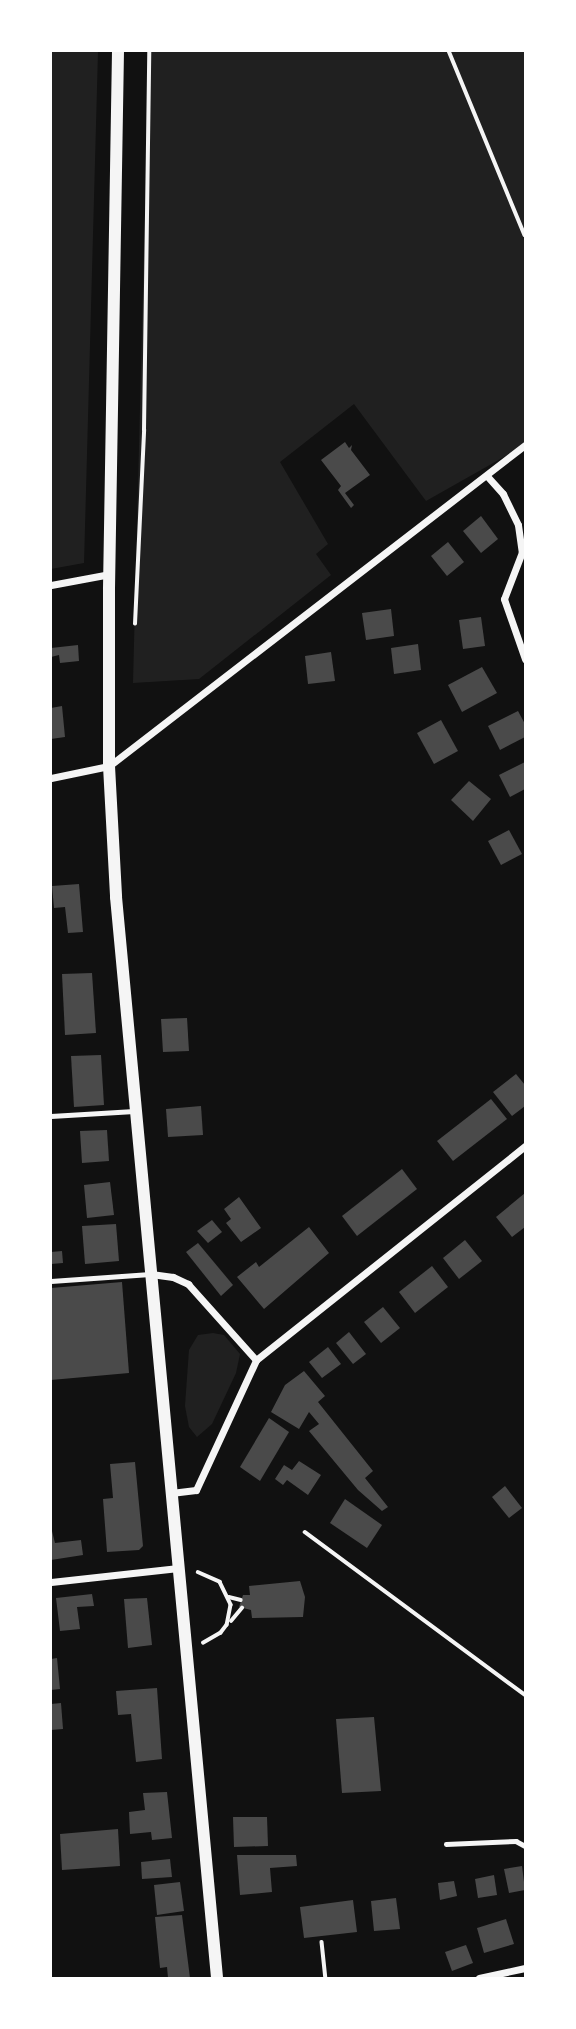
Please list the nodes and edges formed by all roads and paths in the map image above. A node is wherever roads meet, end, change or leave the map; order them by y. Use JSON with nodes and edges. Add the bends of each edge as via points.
{"nodes":[{"id":1,"x":118,"y":51,"type":"edge"},
{"id":2,"x":149,"y":51,"type":"edge"},
{"id":3,"x":449,"y":51,"type":"edge"},
{"id":4,"x":525,"y":235,"type":"edge"},
{"id":5,"x":525,"y":444,"type":"edge"},
{"id":6,"x":487,"y":476,"type":"junction"},
{"id":7,"x":110,"y":573,"type":"junction"},
{"id":8,"x":51,"y":585,"type":"edge"},
{"id":9,"x":135,"y":624,"type":"dead end"},
{"id":10,"x":525,"y":659,"type":"edge"},
{"id":11,"x":109,"y":766,"type":"junction"},
{"id":12,"x":51,"y":778,"type":"edge"},
{"id":13,"x":136,"y":1111,"type":"junction"},
{"id":14,"x":51,"y":1116,"type":"edge"},
{"id":15,"x":525,"y":1146,"type":"edge"},
{"id":16,"x":151,"y":1274,"type":"junction"},
{"id":17,"x":51,"y":1281,"type":"edge"},
{"id":18,"x":256,"y":1360,"type":"junction"},
{"id":19,"x":171,"y":1493,"type":"junction"},
{"id":20,"x":305,"y":1532,"type":"dead end"},
{"id":21,"x":178,"y":1568,"type":"junction"},
{"id":22,"x":198,"y":1572,"type":"dead end"},
{"id":23,"x":51,"y":1582,"type":"edge"},
{"id":24,"x":229,"y":1597,"type":"junction"},
{"id":25,"x":241,"y":1600,"type":"dead end"},
{"id":26,"x":242,"y":1608,"type":"dead end"},
{"id":27,"x":227,"y":1625,"type":"junction"},
{"id":28,"x":204,"y":1643,"type":"dead end"},
{"id":29,"x":525,"y":1695,"type":"edge"},
{"id":30,"x":446,"y":1844,"type":"dead end"},
{"id":31,"x":525,"y":1846,"type":"edge"},
{"id":32,"x":321,"y":1942,"type":"dead end"},
{"id":33,"x":525,"y":1968,"type":"edge"},
{"id":34,"x":216,"y":1978,"type":"edge"},
{"id":35,"x":326,"y":1978,"type":"edge"},
{"id":36,"x":479,"y":1978,"type":"edge"}],
"edges":[{"from":1,"to":7,"type":"main road"},
{"from":2,"to":9,"type":"path","via":[[144,417]]},
{"from":3,"to":4,"type":"path"},
{"from":5,"to":6,"type":"street"},
{"from":6,"to":10,"type":"street","via":[[503,494],[518,525],[522,552],[504,599]]},
{"from":6,"to":11,"type":"street"},
{"from":7,"to":8,"type":"street"},
{"from":7,"to":11,"type":"main road"},
{"from":11,"to":12,"type":"street"},
{"from":11,"to":13,"type":"main road"},
{"from":13,"to":14,"type":"lane"},
{"from":13,"to":16,"type":"main road"},
{"from":15,"to":18,"type":"street"},
{"from":16,"to":17,"type":"lane"},
{"from":16,"to":18,"type":"street","via":[[188,1284]]},
{"from":16,"to":19,"type":"main road"},
{"from":18,"to":19,"type":"street","via":[[196,1490]]},
{"from":19,"to":21,"type":"main road"},
{"from":20,"to":29,"type":"path"},
{"from":21,"to":23,"type":"street"},
{"from":21,"to":34,"type":"main road"},
{"from":22,"to":24,"type":"path","via":[[220,1581]]},
{"from":24,"to":25,"type":"path"},
{"from":24,"to":27,"type":"path"},
{"from":26,"to":27,"type":"path"},
{"from":27,"to":28,"type":"path"},
{"from":30,"to":31,"type":"lane","via":[[516,1841]]},
{"from":32,"to":35,"type":"path"},
{"from":33,"to":36,"type":"street"}]}
